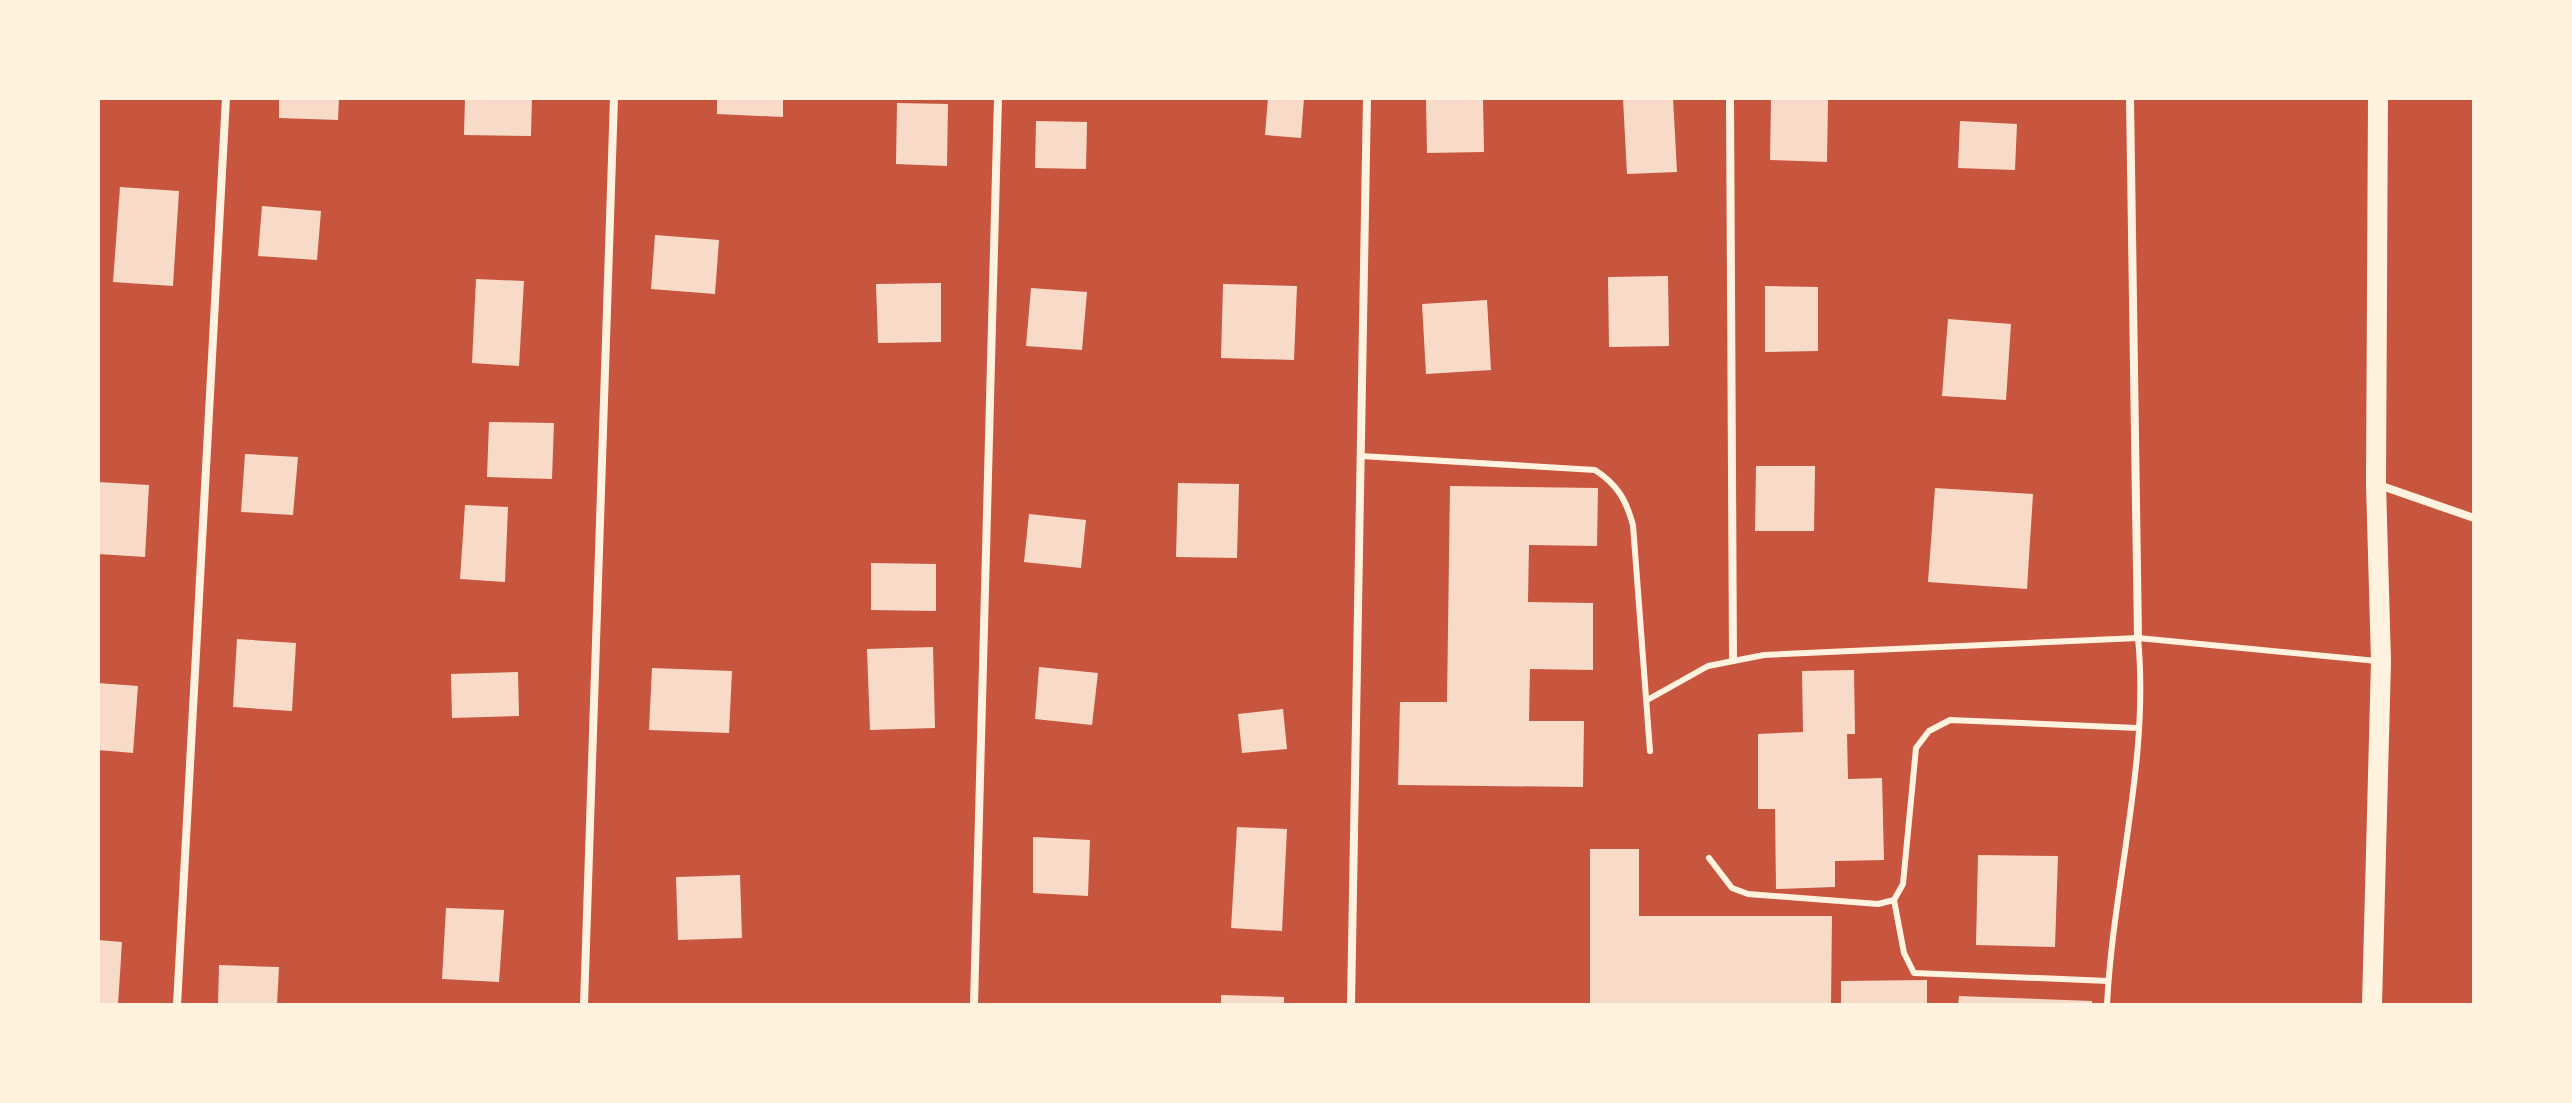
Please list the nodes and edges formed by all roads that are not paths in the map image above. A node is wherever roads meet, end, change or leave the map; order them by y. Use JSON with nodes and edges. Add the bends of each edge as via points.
{"nodes":[{"id":1,"x":226,"y":98,"type":"edge"},
{"id":2,"x":614,"y":98,"type":"edge"},
{"id":3,"x":998,"y":98,"type":"edge"},
{"id":4,"x":1367,"y":98,"type":"edge"},
{"id":5,"x":1730,"y":98,"type":"edge"},
{"id":6,"x":2130,"y":98,"type":"edge"},
{"id":7,"x":2378,"y":98,"type":"edge"},
{"id":8,"x":1361,"y":456,"type":"junction"},
{"id":9,"x":2376,"y":484,"type":"junction"},
{"id":10,"x":2474,"y":518,"type":"edge"},
{"id":11,"x":2138,"y":638,"type":"junction"},
{"id":12,"x":1733,"y":660,"type":"junction"},
{"id":13,"x":2381,"y":661,"type":"junction"},
{"id":14,"x":1649,"y":699,"type":"junction"},
{"id":15,"x":2138,"y":728,"type":"junction"},
{"id":16,"x":1650,"y":751,"type":"dead end"},
{"id":17,"x":1709,"y":858,"type":"dead end"},
{"id":18,"x":1894,"y":900,"type":"junction"},
{"id":19,"x":2108,"y":981,"type":"junction"},
{"id":20,"x":177,"y":1005,"type":"edge"},
{"id":21,"x":584,"y":1005,"type":"edge"},
{"id":22,"x":974,"y":1005,"type":"edge"},
{"id":23,"x":1351,"y":1005,"type":"edge"},
{"id":24,"x":2107,"y":1005,"type":"edge"},
{"id":25,"x":2372,"y":1005,"type":"edge"}],
"edges":[{"from":1,"to":20,"type":"street"},
{"from":2,"to":21,"type":"street"},
{"from":3,"to":22,"type":"street"},
{"from":4,"to":8,"type":"street"},
{"from":5,"to":12,"type":"street"},
{"from":6,"to":11,"type":"street"},
{"from":7,"to":9,"type":"main road"},
{"from":8,"to":14,"type":"lane","via":[[1595,470],[1613,482],[1633,525]]},
{"from":8,"to":23,"type":"street"},
{"from":9,"to":10,"type":"street"},
{"from":9,"to":13,"type":"main road"},
{"from":11,"to":12,"type":"lane"},
{"from":11,"to":13,"type":"lane"},
{"from":11,"to":15,"type":"lane"},
{"from":12,"to":14,"type":"lane","via":[[1708,666]]},
{"from":13,"to":25,"type":"main road"},
{"from":14,"to":16,"type":"lane"},
{"from":15,"to":18,"type":"lane","via":[[1950,720],[1929,731],[1916,748],[1903,884]]},
{"from":15,"to":19,"type":"lane"},
{"from":17,"to":18,"type":"lane","via":[[1732,888],[1748,894],[1878,904]]},
{"from":18,"to":19,"type":"lane","via":[[1904,953],[1914,973]]},
{"from":19,"to":24,"type":"lane"}]}
